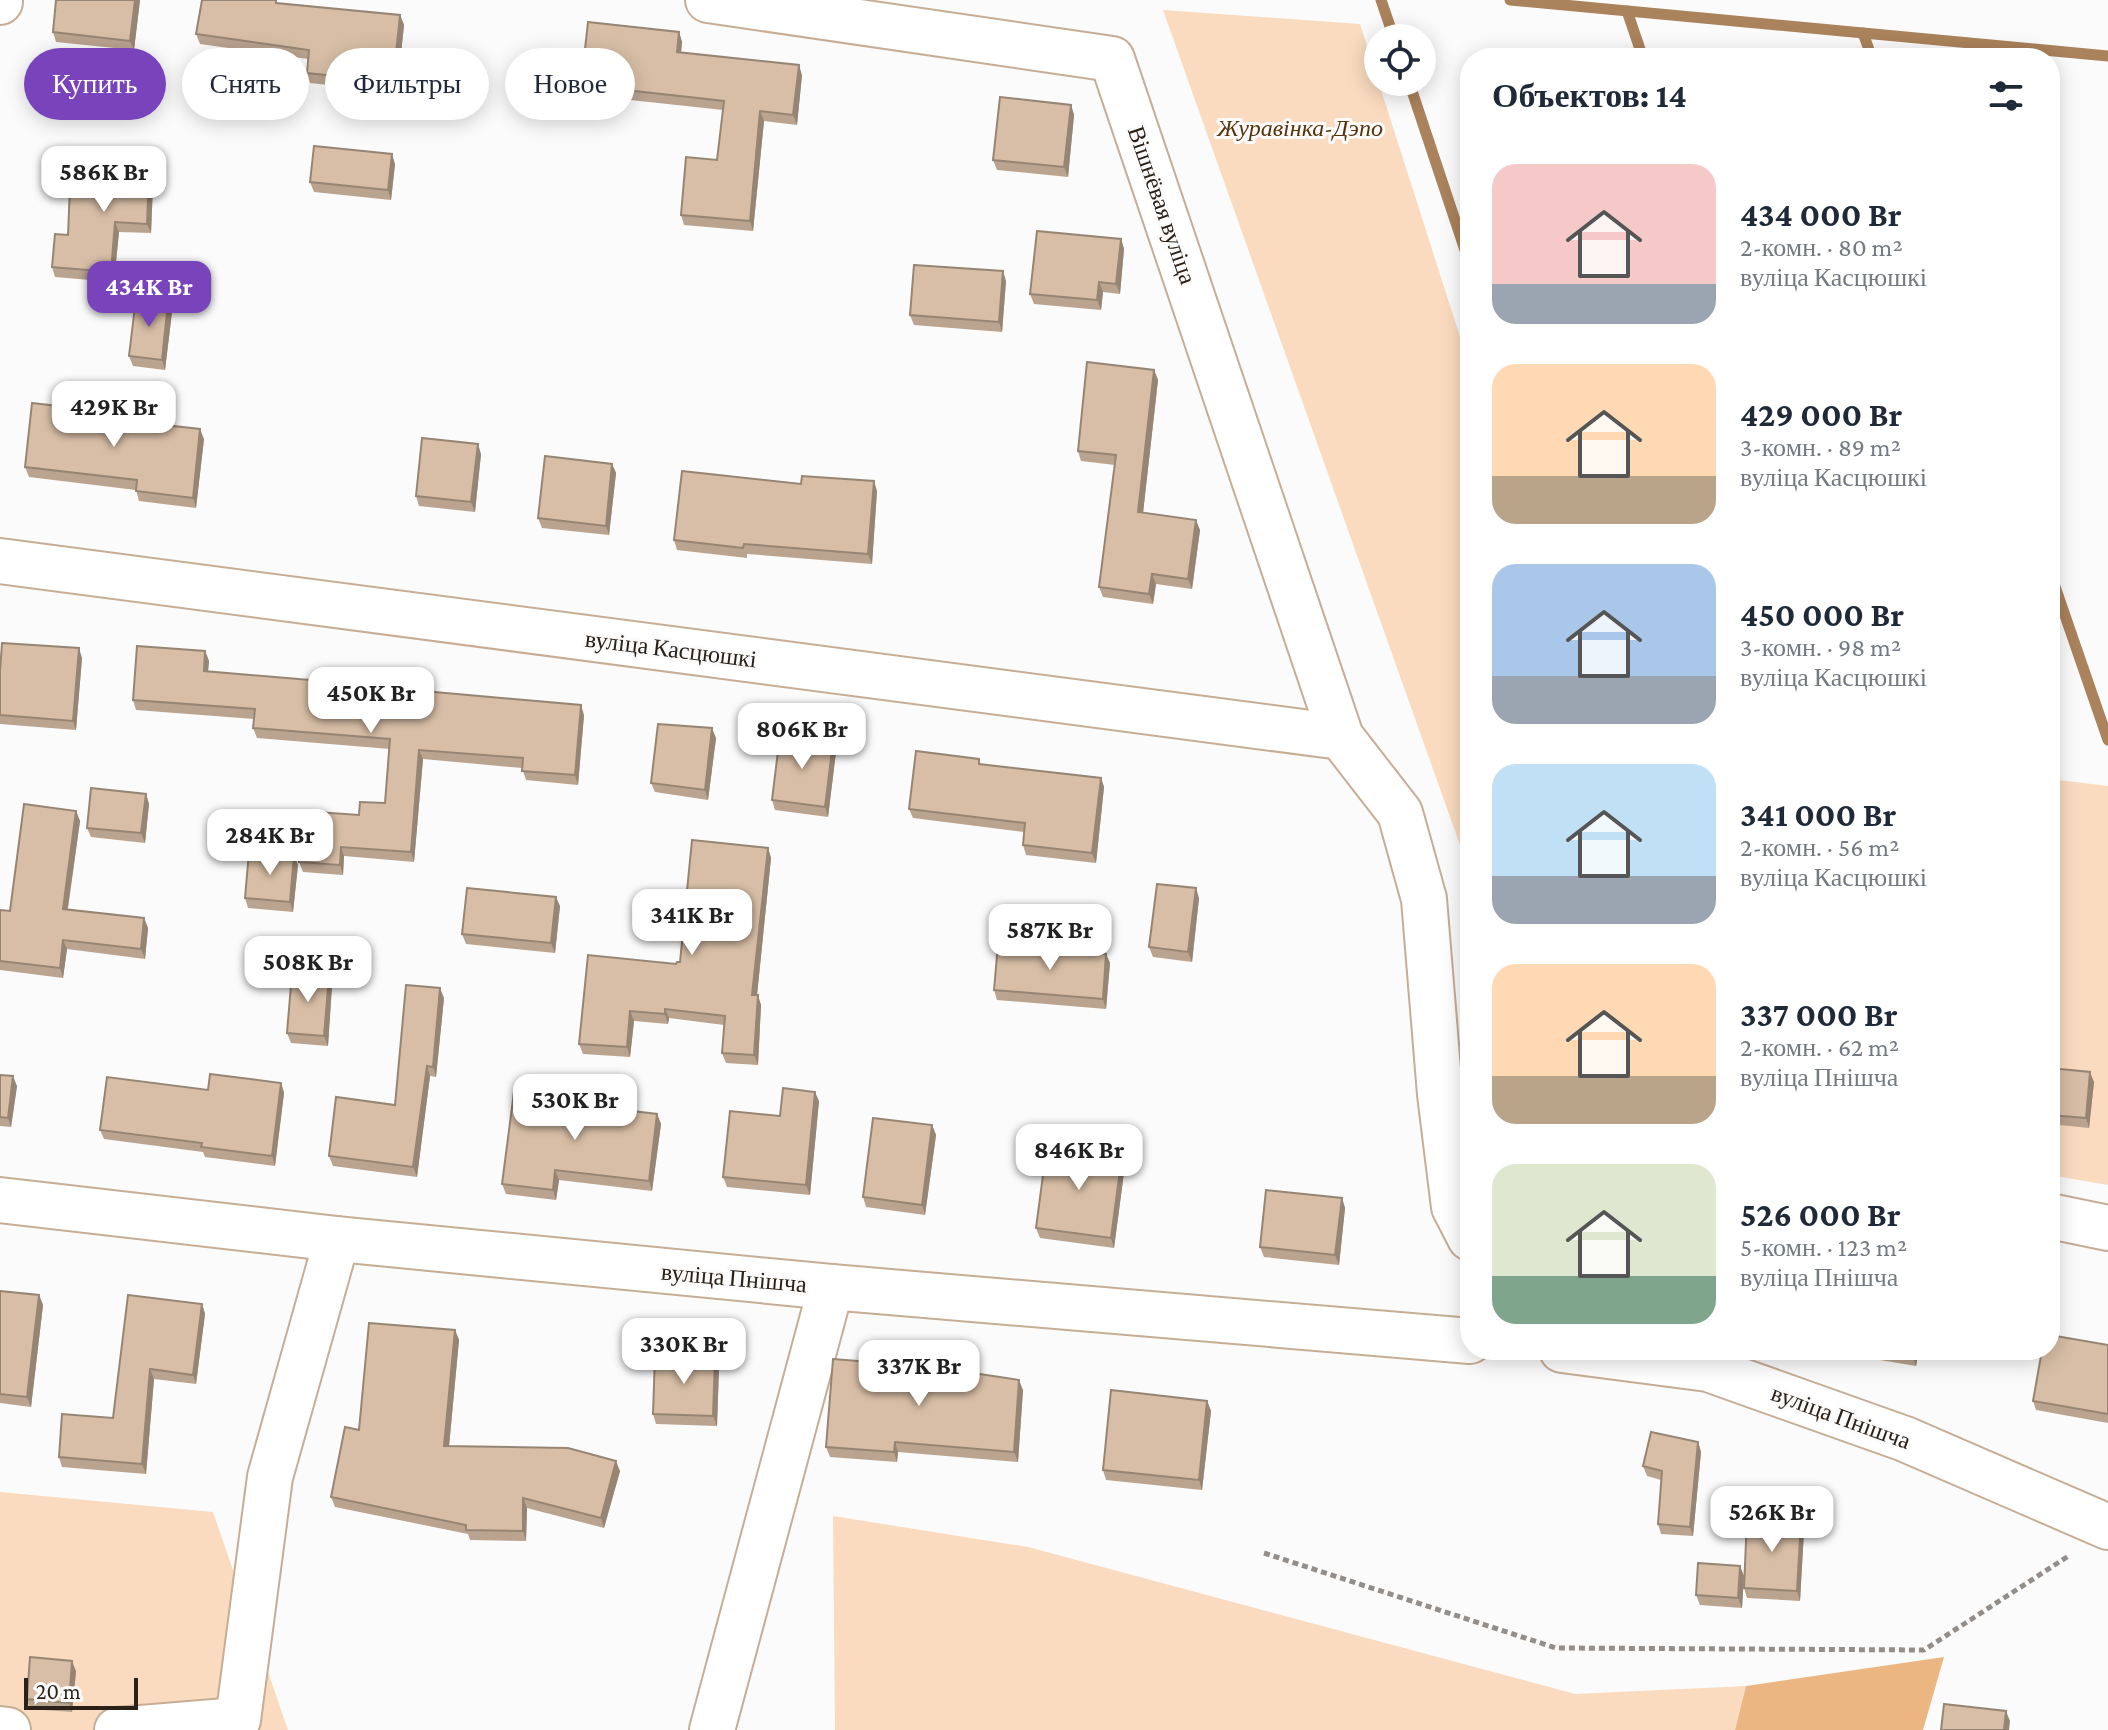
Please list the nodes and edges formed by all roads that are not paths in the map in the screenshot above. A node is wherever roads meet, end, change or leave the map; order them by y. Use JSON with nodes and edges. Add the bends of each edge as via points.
{"nodes":[{"id":1,"x":708,"y":0,"type":"edge"},
{"id":2,"x":0,"y":561,"type":"edge"},
{"id":3,"x":1341,"y":737,"type":"junction"},
{"id":4,"x":1455,"y":1097,"type":"edge"},
{"id":5,"x":0,"y":1200,"type":"edge"},
{"id":6,"x":2060,"y":1218,"type":"edge"},
{"id":7,"x":1460,"y":1219,"type":"edge"},
{"id":8,"x":2108,"y":1228,"type":"edge"},
{"id":9,"x":337,"y":1239,"type":"junction"},
{"id":10,"x":831,"y":1287,"type":"junction"},
{"id":11,"x":1460,"y":1340,"type":"edge"},
{"id":12,"x":1639,"y":1360,"type":"edge"},
{"id":13,"x":2095,"y":1538,"type":"edge"},
{"id":14,"x":237,"y":1725,"type":"edge"},
{"id":15,"x":0,"y":1729,"type":"edge"},
{"id":16,"x":8,"y":1730,"type":"edge"},
{"id":17,"x":117,"y":1730,"type":"edge"},
{"id":18,"x":712,"y":1730,"type":"edge"}],
"edges":[{"from":1,"to":3,"type":"street","name":"Вішнёвая вуліца","via":[[1112,59]]},
{"from":2,"to":3,"type":"street","name":"вуліца Касцюшкі"},
{"from":3,"to":4,"type":"street","via":[[1400,813],[1424,899]]},
{"from":4,"to":7,"type":"street","via":[[1454,1207]]},
{"from":5,"to":9,"type":"street","name":"вуліца Пнішча"},
{"from":6,"to":8,"type":"street"},
{"from":9,"to":10,"type":"street","name":"вуліца Пнішча"},
{"from":9,"to":14,"type":"street","via":[[270,1477]]},
{"from":10,"to":11,"type":"street","name":"вуліца Пнішча"},
{"from":10,"to":18,"type":"street"},
{"from":12,"to":13,"type":"street","name":"вуліца Пнішча","via":[[1708,1369],[1905,1439]]},
{"from":14,"to":17,"type":"street"},
{"from":15,"to":16,"type":"street"}]}
